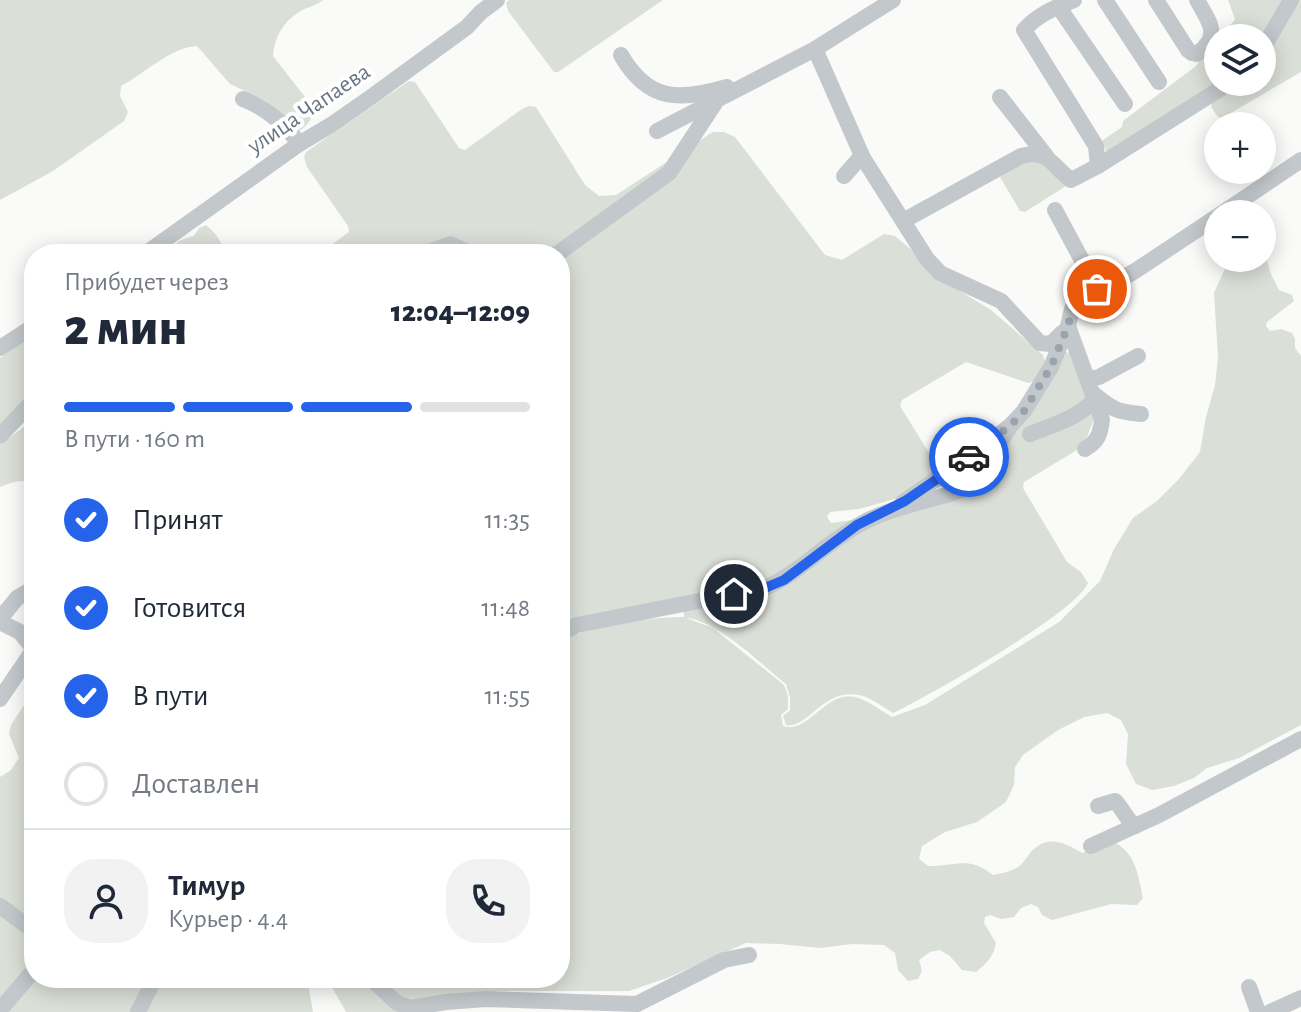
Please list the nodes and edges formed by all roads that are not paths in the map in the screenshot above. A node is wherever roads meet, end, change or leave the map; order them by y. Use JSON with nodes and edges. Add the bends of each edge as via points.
{"nodes":[{"id":1,"x":497,"y":0,"type":"edge"},
{"id":2,"x":893,"y":0,"type":"edge"},
{"id":3,"x":1105,"y":0,"type":"edge"},
{"id":4,"x":1156,"y":0,"type":"edge"},
{"id":5,"x":1197,"y":0,"type":"edge"},
{"id":6,"x":1291,"y":0,"type":"edge"},
{"id":7,"x":1066,"y":3,"type":"edge"},
{"id":8,"x":1276,"y":27,"type":"edge"},
{"id":9,"x":815,"y":49,"type":"junction"},
{"id":10,"x":621,"y":55,"type":"dead end"},
{"id":11,"x":771,"y":74,"type":"junction"},
{"id":12,"x":1159,"y":82,"type":"dead end"},
{"id":13,"x":1209,"y":96,"type":"edge"},
{"id":14,"x":1000,"y":97,"type":"dead end"},
{"id":15,"x":243,"y":99,"type":"dead end"},
{"id":16,"x":717,"y":100,"type":"junction"},
{"id":17,"x":1125,"y":104,"type":"dead end"},
{"id":18,"x":657,"y":131,"type":"dead end"},
{"id":19,"x":299,"y":144,"type":"junction"},
{"id":20,"x":1046,"y":156,"type":"junction"},
{"id":21,"x":863,"y":158,"type":"junction"},
{"id":22,"x":1301,"y":160,"type":"edge"},
{"id":23,"x":1098,"y":166,"type":"junction"},
{"id":24,"x":844,"y":176,"type":"dead end"},
{"id":25,"x":1242,"y":200,"type":"edge"},
{"id":26,"x":1055,"y":210,"type":"dead end"},
{"id":27,"x":903,"y":221,"type":"junction"},
{"id":28,"x":1204,"y":225,"type":"edge"},
{"id":29,"x":159,"y":244,"type":"edge"},
{"id":30,"x":570,"y":245,"type":"edge"},
{"id":31,"x":1099,"y":292,"type":"junction"},
{"id":32,"x":1068,"y":326,"type":"junction"},
{"id":33,"x":24,"y":332,"type":"edge"},
{"id":34,"x":0,"y":348,"type":"edge"},
{"id":35,"x":1138,"y":356,"type":"dead end"},
{"id":36,"x":1092,"y":391,"type":"junction"},
{"id":37,"x":24,"y":411,"type":"edge"},
{"id":38,"x":1141,"y":414,"type":"dead end"},
{"id":39,"x":1030,"y":434,"type":"dead end"},
{"id":40,"x":0,"y":436,"type":"edge"},
{"id":41,"x":1085,"y":449,"type":"dead end"},
{"id":42,"x":24,"y":594,"type":"edge"},
{"id":43,"x":0,"y":620,"type":"edge"},
{"id":44,"x":570,"y":629,"type":"edge"},
{"id":45,"x":24,"y":636,"type":"edge"},
{"id":46,"x":24,"y":666,"type":"edge"},
{"id":47,"x":0,"y":699,"type":"edge"},
{"id":48,"x":1301,"y":739,"type":"edge"},
{"id":49,"x":1098,"y":806,"type":"dead end"},
{"id":50,"x":1135,"y":826,"type":"junction"},
{"id":51,"x":1091,"y":846,"type":"dead end"},
{"id":52,"x":0,"y":906,"type":"edge"},
{"id":53,"x":24,"y":924,"type":"edge"},
{"id":54,"x":749,"y":955,"type":"dead end"},
{"id":55,"x":24,"y":982,"type":"edge"},
{"id":56,"x":1249,"y":987,"type":"dead end"},
{"id":57,"x":150,"y":988,"type":"edge"},
{"id":58,"x":381,"y":988,"type":"edge"},
{"id":59,"x":1301,"y":998,"type":"edge"},
{"id":60,"x":635,"y":1008,"type":"edge"},
{"id":61,"x":0,"y":1010,"type":"edge"},
{"id":62,"x":138,"y":1012,"type":"edge"},
{"id":63,"x":1258,"y":1012,"type":"edge"},
{"id":64,"x":1270,"y":1012,"type":"edge"}],
"edges":[{"from":1,"to":19,"type":"street","name":"улица Чапаева","via":[[397,79]]},
{"from":2,"to":9,"type":"street"},
{"from":3,"to":12,"type":"street"},
{"from":4,"to":5,"type":"street","via":[[1188,50],[1197,54],[1212,34]]},
{"from":6,"to":8,"type":"street"},
{"from":7,"to":17,"type":"street"},
{"from":7,"to":23,"type":"street","via":[[1024,30],[1096,146]]},
{"from":9,"to":11,"type":"street"},
{"from":9,"to":21,"type":"street"},
{"from":10,"to":11,"type":"street","via":[[657,93],[697,95]]},
{"from":11,"to":16,"type":"street"},
{"from":13,"to":23,"type":"street"},
{"from":14,"to":20,"type":"street"},
{"from":15,"to":19,"type":"street","via":[[257,104]]},
{"from":16,"to":18,"type":"street"},
{"from":16,"to":30,"type":"street","via":[[669,173]]},
{"from":19,"to":29,"type":"street","name":"улица Чапаева"},
{"from":20,"to":23,"type":"street","via":[[1071,180]]},
{"from":20,"to":27,"type":"street","via":[[1021,156]]},
{"from":21,"to":24,"type":"street"},
{"from":21,"to":27,"type":"street"},
{"from":22,"to":25,"type":"street"},
{"from":26,"to":31,"type":"street"},
{"from":27,"to":32,"type":"street","via":[[940,273],[1001,301],[1040,343],[1051,344]]},
{"from":28,"to":31,"type":"street"},
{"from":31,"to":32,"type":"street","via":[[1072,309]]},
{"from":32,"to":36,"type":"street"},
{"from":32,"to":44,"type":"street","via":[[1051,367],[1011,425],[929,485],[857,525],[784,580]]},
{"from":33,"to":34,"type":"street"},
{"from":35,"to":36,"type":"street","via":[[1099,377]]},
{"from":36,"to":38,"type":"street","via":[[1111,409]]},
{"from":36,"to":39,"type":"street","via":[[1090,405]]},
{"from":36,"to":41,"type":"street","via":[[1102,420],[1100,435]]},
{"from":37,"to":40,"type":"street"},
{"from":42,"to":43,"type":"street"},
{"from":43,"to":45,"type":"street"},
{"from":46,"to":47,"type":"street"},
{"from":48,"to":50,"type":"street"},
{"from":49,"to":50,"type":"street","via":[[1115,801]]},
{"from":50,"to":51,"type":"street"},
{"from":52,"to":53,"type":"street"},
{"from":54,"to":60,"type":"street","via":[[724,960]]},
{"from":55,"to":61,"type":"street"},
{"from":56,"to":63,"type":"street"},
{"from":57,"to":62,"type":"street"},
{"from":58,"to":60,"type":"street","via":[[410,1008],[486,999]]},
{"from":59,"to":64,"type":"street"}]}
